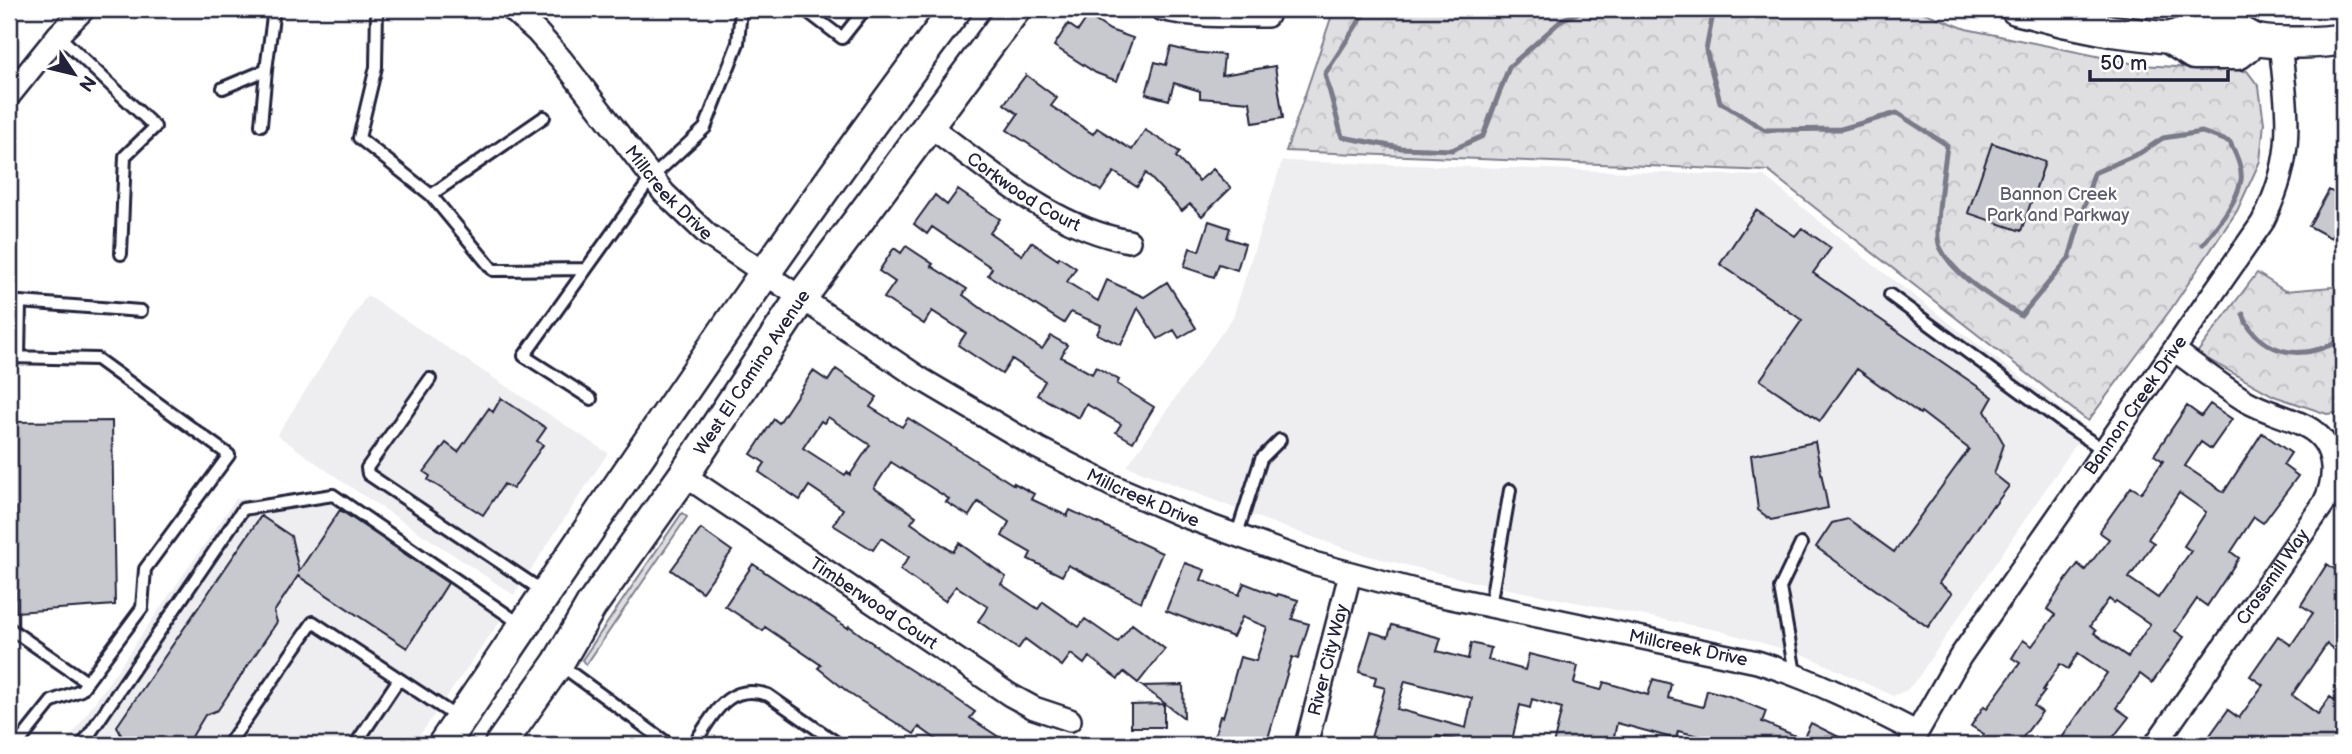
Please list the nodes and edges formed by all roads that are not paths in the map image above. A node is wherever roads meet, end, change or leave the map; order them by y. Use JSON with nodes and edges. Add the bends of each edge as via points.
{"nodes":[{"id":1,"x":84,"y":9,"type":"edge"},
{"id":2,"x":274,"y":9,"type":"edge"},
{"id":3,"x":377,"y":9,"type":"edge"},
{"id":4,"x":511,"y":9,"type":"edge"},
{"id":5,"x":741,"y":9,"type":"edge"},
{"id":6,"x":804,"y":9,"type":"edge"},
{"id":7,"x":864,"y":9,"type":"edge"},
{"id":8,"x":956,"y":9,"type":"edge"},
{"id":9,"x":1015,"y":9,"type":"edge"},
{"id":10,"x":1161,"y":9,"type":"edge"},
{"id":11,"x":2016,"y":9,"type":"edge"},
{"id":12,"x":1267,"y":16,"type":"dead end"},
{"id":13,"x":2343,"y":20,"type":"edge"},
{"id":14,"x":58,"y":35,"type":"junction"},
{"id":15,"x":2343,"y":39,"type":"edge"},
{"id":16,"x":2278,"y":41,"type":"junction"},
{"id":17,"x":266,"y":70,"type":"junction"},
{"id":18,"x":223,"y":88,"type":"dead end"},
{"id":19,"x":9,"y":96,"type":"edge"},
{"id":20,"x":544,"y":117,"type":"dead end"},
{"id":21,"x":261,"y":125,"type":"dead end"},
{"id":22,"x":928,"y":125,"type":"junction"},
{"id":23,"x":652,"y":177,"type":"junction"},
{"id":24,"x":431,"y":195,"type":"junction"},
{"id":25,"x":1129,"y":241,"type":"dead end"},
{"id":26,"x":121,"y":254,"type":"dead end"},
{"id":27,"x":586,"y":270,"type":"junction"},
{"id":28,"x":764,"y":273,"type":"junction"},
{"id":29,"x":1890,"y":295,"type":"dead end"},
{"id":30,"x":801,"y":298,"type":"junction"},
{"id":31,"x":141,"y":311,"type":"dead end"},
{"id":32,"x":2174,"y":350,"type":"junction"},
{"id":33,"x":14,"y":357,"type":"edge"},
{"id":34,"x":430,"y":379,"type":"dead end"},
{"id":35,"x":591,"y":399,"type":"dead end"},
{"id":36,"x":1280,"y":440,"type":"dead end"},
{"id":37,"x":2104,"y":450,"type":"junction"},
{"id":38,"x":684,"y":475,"type":"junction"},
{"id":39,"x":1510,"y":490,"type":"dead end"},
{"id":40,"x":1236,"y":537,"type":"junction"},
{"id":41,"x":1801,"y":544,"type":"dead end"},
{"id":42,"x":1350,"y":573,"type":"junction"},
{"id":43,"x":546,"y":594,"type":"junction"},
{"id":44,"x":1490,"y":606,"type":"junction"},
{"id":45,"x":524,"y":626,"type":"junction"},
{"id":46,"x":9,"y":628,"type":"edge"},
{"id":47,"x":558,"y":663,"type":"junction"},
{"id":48,"x":1795,"y":673,"type":"junction"},
{"id":49,"x":399,"y":679,"type":"junction"},
{"id":50,"x":87,"y":682,"type":"junction"},
{"id":51,"x":461,"y":720,"type":"junction"},
{"id":52,"x":1070,"y":720,"type":"dead end"},
{"id":53,"x":1913,"y":739,"type":"edge"},
{"id":54,"x":17,"y":745,"type":"edge"},
{"id":55,"x":82,"y":745,"type":"edge"},
{"id":56,"x":229,"y":745,"type":"edge"},
{"id":57,"x":355,"y":745,"type":"edge"},
{"id":58,"x":443,"y":745,"type":"edge"},
{"id":59,"x":500,"y":745,"type":"edge"},
{"id":60,"x":670,"y":745,"type":"edge"},
{"id":61,"x":692,"y":745,"type":"edge"},
{"id":62,"x":840,"y":745,"type":"edge"},
{"id":63,"x":1306,"y":745,"type":"edge"},
{"id":64,"x":2155,"y":745,"type":"edge"}],
"edges":[{"from":1,"to":14,"type":"street"},
{"from":2,"to":17,"type":"lane"},
{"from":3,"to":24,"type":"lane","via":[[376,66],[359,138]]},
{"from":4,"to":23,"type":"street","name":"Millcreek Drive","via":[[561,59]]},
{"from":5,"to":23,"type":"lane","via":[[738,43],[705,128]]},
{"from":6,"to":7,"type":"lane","via":[[842,38]]},
{"from":8,"to":28,"type":"main road"},
{"from":9,"to":22,"type":"main road","name":"West El Camino Avenue"},
{"from":10,"to":12,"type":"street"},
{"from":11,"to":16,"type":"main road","via":[[2096,28],[2169,38],[2194,54],[2238,54]]},
{"from":13,"to":16,"type":"main road"},
{"from":14,"to":19,"type":"street"},
{"from":14,"to":26,"type":"lane","via":[[155,127],[125,156]]},
{"from":15,"to":16,"type":"main road"},
{"from":16,"to":32,"type":"street","name":"Bannon Creek Drive","via":[[2288,126],[2282,177],[2262,223]]},
{"from":17,"to":18,"type":"lane"},
{"from":17,"to":21,"type":"lane"},
{"from":20,"to":24,"type":"lane"},
{"from":22,"to":25,"type":"street","name":"Corkwood Court","via":[[1023,194],[1072,223]]},
{"from":22,"to":30,"type":"main road","name":"West El Camino Avenue"},
{"from":23,"to":27,"type":"lane"},
{"from":23,"to":28,"type":"street","name":"Millcreek Drive","via":[[685,215]]},
{"from":24,"to":27,"type":"lane","via":[[493,270]]},
{"from":27,"to":35,"type":"lane","via":[[524,356]]},
{"from":28,"to":30,"type":"street","name":"Millcreek Drive"},
{"from":28,"to":43,"type":"main road"},
{"from":29,"to":37,"type":"lane"},
{"from":30,"to":38,"type":"main road","name":"West El Camino Avenue"},
{"from":30,"to":40,"type":"street","name":"Millcreek Drive","via":[[921,379],[1038,448],[1111,485]]},
{"from":31,"to":33,"type":"lane","via":[[20,302]]},
{"from":32,"to":37,"type":"street","name":"Bannon Creek Drive"},
{"from":32,"to":64,"type":"street","name":"Crossmill Way","via":[[2244,400],[2316,433],[2333,467],[2324,503]]},
{"from":33,"to":50,"type":"lane","via":[[97,359],[229,455],[145,569],[142,608]]},
{"from":34,"to":43,"type":"lane","via":[[367,468],[368,474]]},
{"from":36,"to":40,"type":"lane","via":[[1261,459]]},
{"from":37,"to":53,"type":"street","name":"Bannon Creek Drive","via":[[1960,657]]},
{"from":38,"to":47,"type":"main road","name":"West El Camino Avenue","via":[[591,606]]},
{"from":38,"to":52,"type":"street","name":"Timberwood Court","via":[[1010,695]]},
{"from":39,"to":44,"type":"lane"},
{"from":40,"to":42,"type":"street","name":"Millcreek Drive"},
{"from":41,"to":48,"type":"lane","via":[[1780,588]]},
{"from":42,"to":44,"type":"street","name":"Millcreek Drive"},
{"from":42,"to":63,"type":"street","name":"River City Way"},
{"from":43,"to":45,"type":"main road"},
{"from":44,"to":48,"type":"street","name":"Millcreek Drive"},
{"from":45,"to":51,"type":"main road"},
{"from":45,"to":55,"type":"lane","via":[[333,495],[243,509]]},
{"from":46,"to":50,"type":"lane"},
{"from":47,"to":59,"type":"main road","name":"West El Camino Avenue"},
{"from":47,"to":60,"type":"lane"},
{"from":48,"to":53,"type":"street","name":"Millcreek Drive","via":[[1833,689]]},
{"from":49,"to":51,"type":"lane"},
{"from":49,"to":56,"type":"lane","via":[[313,622]]},
{"from":49,"to":57,"type":"lane"},
{"from":50,"to":54,"type":"lane","via":[[81,690],[52,701]]},
{"from":51,"to":58,"type":"main road"},
{"from":61,"to":62,"type":"lane","via":[[728,698],[754,691],[768,695]]}]}
